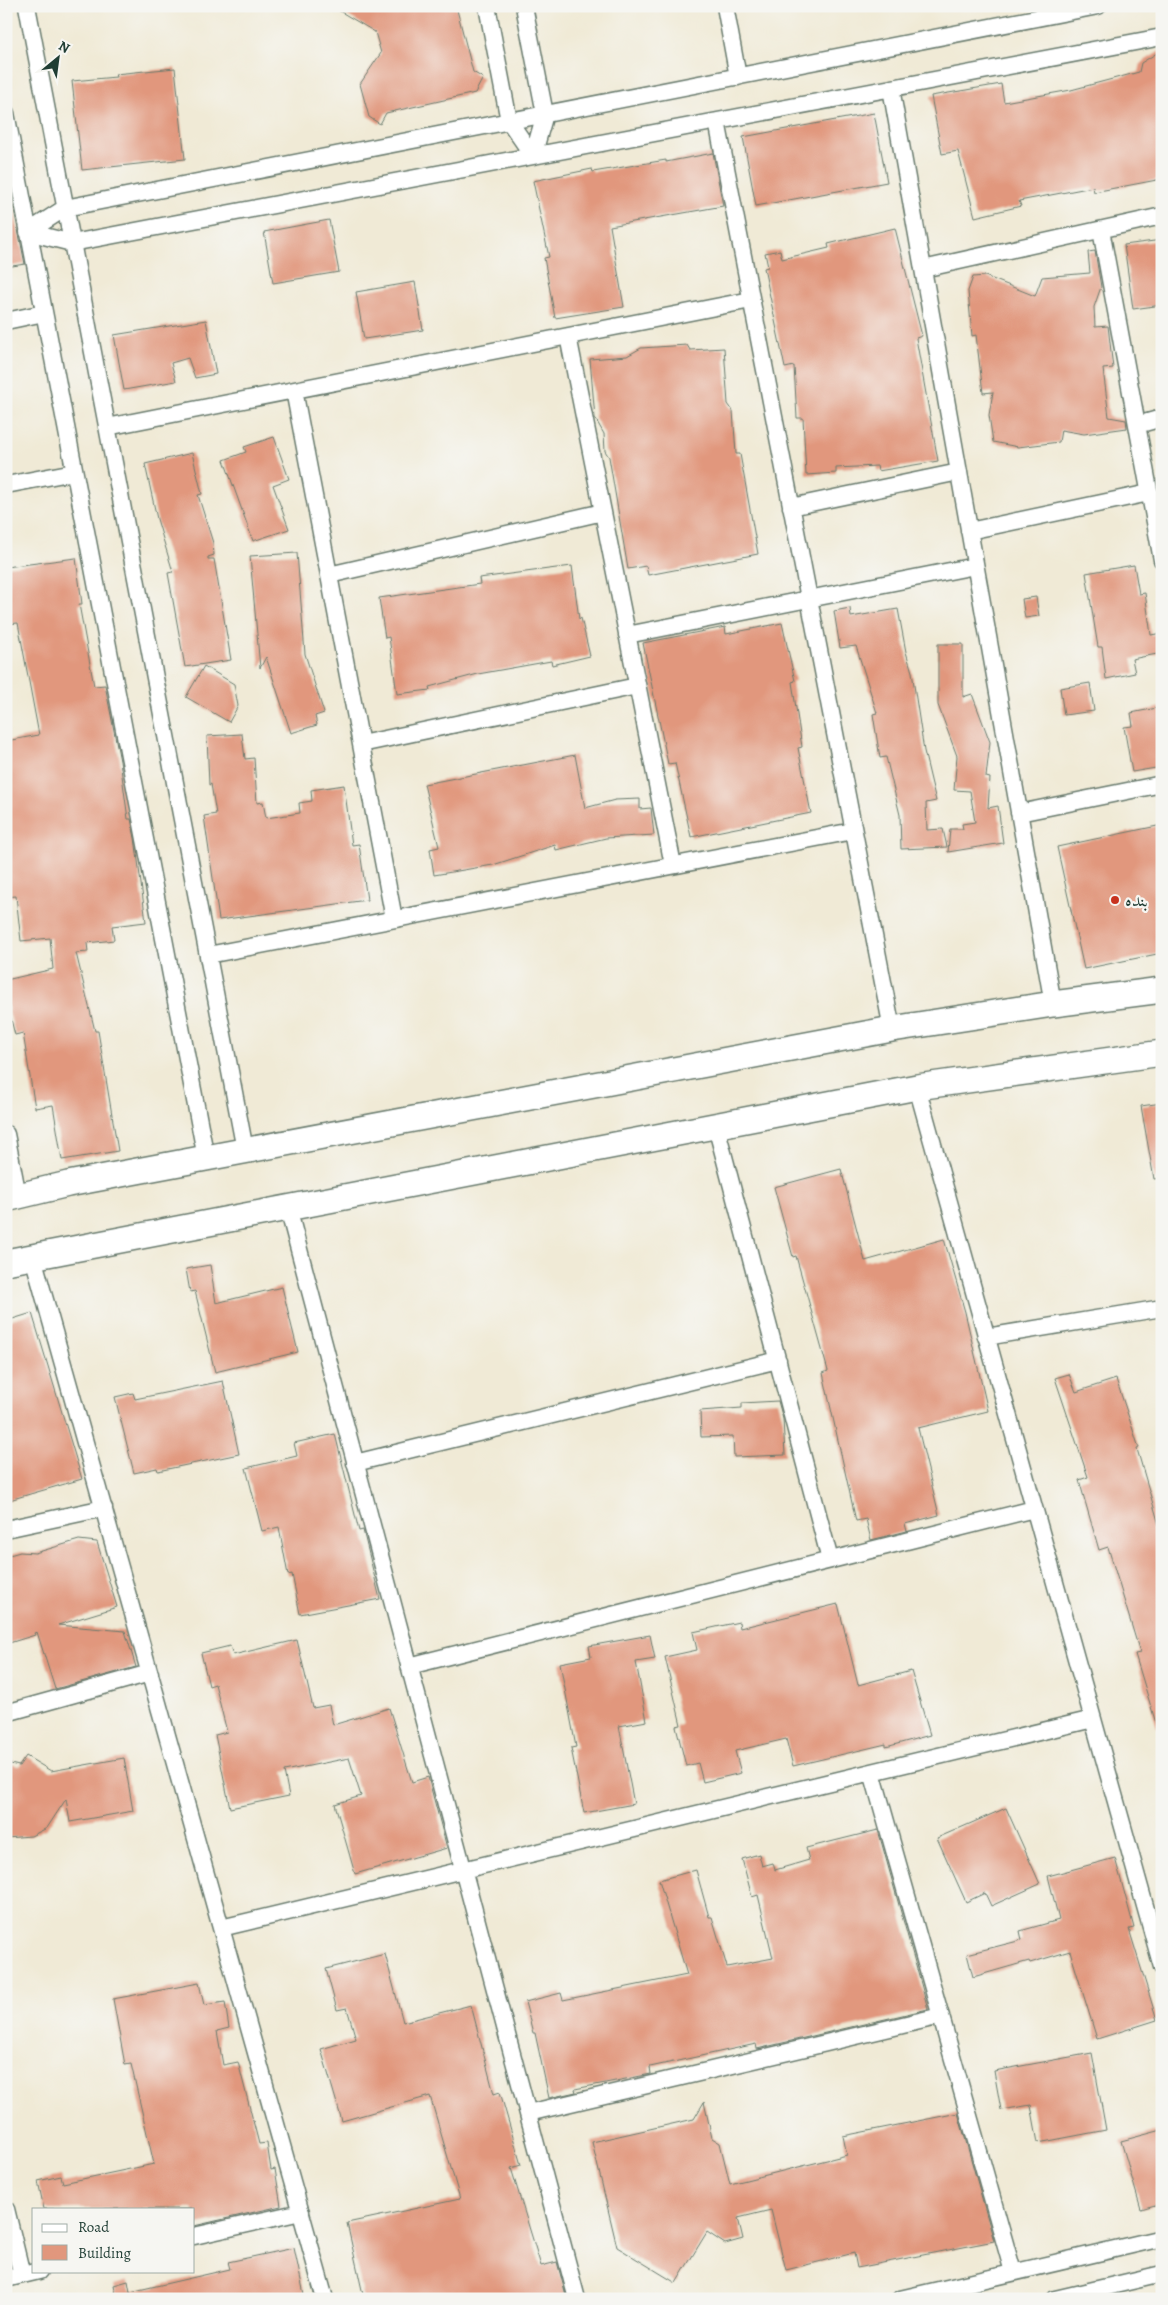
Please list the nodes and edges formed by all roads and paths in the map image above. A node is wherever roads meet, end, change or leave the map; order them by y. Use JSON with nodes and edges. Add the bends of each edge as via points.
{"nodes":[{"id":1,"x":27,"y":6,"type":"edge"},
{"id":2,"x":487,"y":6,"type":"edge"},
{"id":3,"x":524,"y":6,"type":"edge"},
{"id":4,"x":725,"y":6,"type":"edge"},
{"id":5,"x":1098,"y":6,"type":"edge"},
{"id":6,"x":1162,"y":37,"type":"edge"},
{"id":7,"x":738,"y":76,"type":"junction"},
{"id":8,"x":891,"y":88,"type":"junction"},
{"id":9,"x":6,"y":113,"type":"edge"},
{"id":10,"x":545,"y":114,"type":"junction"},
{"id":11,"x":509,"y":121,"type":"junction"},
{"id":12,"x":717,"y":121,"type":"junction"},
{"id":13,"x":533,"y":156,"type":"junction"},
{"id":14,"x":65,"y":208,"type":"junction"},
{"id":15,"x":1162,"y":216,"type":"edge"},
{"id":16,"x":1101,"y":230,"type":"junction"},
{"id":17,"x":28,"y":232,"type":"junction"},
{"id":18,"x":72,"y":243,"type":"junction"},
{"id":19,"x":923,"y":269,"type":"junction"},
{"id":20,"x":751,"y":300,"type":"junction"},
{"id":21,"x":44,"y":314,"type":"junction"},
{"id":22,"x":6,"y":321,"type":"edge"},
{"id":23,"x":568,"y":336,"type":"junction"},
{"id":24,"x":294,"y":390,"type":"junction"},
{"id":25,"x":1162,"y":418,"type":"edge"},
{"id":26,"x":1137,"y":425,"type":"junction"},
{"id":27,"x":107,"y":427,"type":"junction"},
{"id":28,"x":74,"y":472,"type":"junction"},
{"id":29,"x":959,"y":472,"type":"junction"},
{"id":30,"x":6,"y":485,"type":"edge"},
{"id":31,"x":1149,"y":493,"type":"junction"},
{"id":32,"x":791,"y":507,"type":"junction"},
{"id":33,"x":603,"y":512,"type":"junction"},
{"id":34,"x":969,"y":532,"type":"junction"},
{"id":35,"x":1162,"y":560,"type":"edge"},
{"id":36,"x":975,"y":566,"type":"junction"},
{"id":37,"x":329,"y":575,"type":"junction"},
{"id":38,"x":809,"y":600,"type":"junction"},
{"id":39,"x":627,"y":635,"type":"junction"},
{"id":40,"x":637,"y":686,"type":"junction"},
{"id":41,"x":361,"y":744,"type":"junction"},
{"id":42,"x":1162,"y":784,"type":"edge"},
{"id":43,"x":1019,"y":813,"type":"junction"},
{"id":44,"x":853,"y":831,"type":"junction"},
{"id":45,"x":673,"y":865,"type":"junction"},
{"id":46,"x":394,"y":919,"type":"junction"},
{"id":47,"x":208,"y":955,"type":"junction"},
{"id":48,"x":1162,"y":990,"type":"edge"},
{"id":49,"x":1053,"y":1004,"type":"junction"},
{"id":50,"x":892,"y":1029,"type":"junction"},
{"id":51,"x":1162,"y":1053,"type":"edge"},
{"id":52,"x":917,"y":1087,"type":"junction"},
{"id":53,"x":716,"y":1126,"type":"junction"},
{"id":54,"x":6,"y":1134,"type":"edge"},
{"id":55,"x":245,"y":1150,"type":"junction"},
{"id":56,"x":206,"y":1158,"type":"junction"},
{"id":57,"x":12,"y":1197,"type":"edge"},
{"id":58,"x":288,"y":1208,"type":"junction"},
{"id":59,"x":34,"y":1257,"type":"junction"},
{"id":60,"x":6,"y":1262,"type":"edge"},
{"id":61,"x":1162,"y":1308,"type":"edge"},
{"id":62,"x":986,"y":1337,"type":"junction"},
{"id":63,"x":778,"y":1360,"type":"junction"},
{"id":64,"x":355,"y":1463,"type":"junction"},
{"id":65,"x":104,"y":1508,"type":"junction"},
{"id":66,"x":1034,"y":1509,"type":"junction"},
{"id":67,"x":6,"y":1529,"type":"edge"},
{"id":68,"x":830,"y":1560,"type":"junction"},
{"id":69,"x":409,"y":1666,"type":"junction"},
{"id":70,"x":150,"y":1673,"type":"junction"},
{"id":71,"x":6,"y":1713,"type":"edge"},
{"id":72,"x":1093,"y":1718,"type":"junction"},
{"id":73,"x":872,"y":1772,"type":"junction"},
{"id":74,"x":464,"y":1871,"type":"junction"},
{"id":75,"x":221,"y":1928,"type":"junction"},
{"id":76,"x":1162,"y":1967,"type":"edge"},
{"id":77,"x":941,"y":2016,"type":"junction"},
{"id":78,"x":528,"y":2113,"type":"junction"},
{"id":79,"x":6,"y":2209,"type":"edge"},
{"id":80,"x":300,"y":2212,"type":"junction"},
{"id":81,"x":195,"y":2236,"type":"edge"},
{"id":82,"x":1162,"y":2238,"type":"edge"},
{"id":83,"x":35,"y":2272,"type":"edge"},
{"id":84,"x":1013,"y":2272,"type":"junction"},
{"id":85,"x":1162,"y":2274,"type":"edge"},
{"id":86,"x":14,"y":2277,"type":"edge"},
{"id":87,"x":325,"y":2299,"type":"edge"},
{"id":88,"x":577,"y":2299,"type":"edge"},
{"id":89,"x":900,"y":2299,"type":"edge"},
{"id":90,"x":1055,"y":2299,"type":"edge"}],
"edges":[{"from":1,"to":14,"type":"street"},
{"from":2,"to":11,"type":"street"},
{"from":3,"to":10,"type":"street"},
{"from":4,"to":7,"type":"street"},
{"from":5,"to":7,"type":"street"},
{"from":6,"to":8,"type":"street"},
{"from":7,"to":10,"type":"street"},
{"from":8,"to":12,"type":"street"},
{"from":8,"to":19,"type":"street"},
{"from":9,"to":17,"type":"street"},
{"from":10,"to":11,"type":"street"},
{"from":10,"to":13,"type":"street"},
{"from":11,"to":13,"type":"street"},
{"from":11,"to":14,"type":"street"},
{"from":12,"to":13,"type":"street"},
{"from":12,"to":20,"type":"street"},
{"from":13,"to":18,"type":"street"},
{"from":14,"to":17,"type":"street"},
{"from":14,"to":18,"type":"street"},
{"from":15,"to":16,"type":"street"},
{"from":16,"to":19,"type":"street"},
{"from":16,"to":26,"type":"street"},
{"from":17,"to":18,"type":"street"},
{"from":17,"to":21,"type":"street"},
{"from":18,"to":27,"type":"street"},
{"from":19,"to":29,"type":"street"},
{"from":20,"to":23,"type":"street"},
{"from":20,"to":32,"type":"street"},
{"from":21,"to":22,"type":"street"},
{"from":21,"to":28,"type":"street"},
{"from":23,"to":24,"type":"street"},
{"from":23,"to":33,"type":"street"},
{"from":24,"to":27,"type":"street"},
{"from":24,"to":37,"type":"street"},
{"from":25,"to":26,"type":"street"},
{"from":26,"to":31,"type":"street"},
{"from":27,"to":47,"type":"street"},
{"from":28,"to":30,"type":"street"},
{"from":28,"to":56,"type":"street"},
{"from":29,"to":32,"type":"street"},
{"from":29,"to":34,"type":"street"},
{"from":31,"to":34,"type":"street"},
{"from":31,"to":35,"type":"street"},
{"from":32,"to":38,"type":"street"},
{"from":33,"to":37,"type":"street"},
{"from":33,"to":39,"type":"street"},
{"from":34,"to":36,"type":"street"},
{"from":36,"to":38,"type":"street"},
{"from":36,"to":43,"type":"street"},
{"from":37,"to":41,"type":"street"},
{"from":38,"to":39,"type":"street"},
{"from":38,"to":44,"type":"street"},
{"from":39,"to":40,"type":"street"},
{"from":40,"to":41,"type":"street"},
{"from":40,"to":45,"type":"street"},
{"from":41,"to":46,"type":"street"},
{"from":42,"to":43,"type":"street"},
{"from":43,"to":49,"type":"street"},
{"from":44,"to":45,"type":"street"},
{"from":44,"to":50,"type":"street"},
{"from":45,"to":46,"type":"street"},
{"from":46,"to":47,"type":"street"},
{"from":47,"to":55,"type":"street"},
{"from":48,"to":49,"type":"main road"},
{"from":49,"to":50,"type":"main road"},
{"from":50,"to":55,"type":"main road"},
{"from":51,"to":52,"type":"main road"},
{"from":52,"to":53,"type":"main road"},
{"from":52,"to":62,"type":"street"},
{"from":53,"to":58,"type":"main road"},
{"from":53,"to":63,"type":"street"},
{"from":54,"to":57,"type":"street"},
{"from":55,"to":56,"type":"main road"},
{"from":56,"to":57,"type":"main road"},
{"from":58,"to":59,"type":"main road"},
{"from":58,"to":64,"type":"street"},
{"from":59,"to":60,"type":"main road"},
{"from":59,"to":65,"type":"street"},
{"from":61,"to":62,"type":"street"},
{"from":62,"to":66,"type":"street"},
{"from":63,"to":64,"type":"street"},
{"from":63,"to":68,"type":"street"},
{"from":64,"to":69,"type":"street"},
{"from":65,"to":67,"type":"street"},
{"from":65,"to":70,"type":"street"},
{"from":66,"to":68,"type":"street"},
{"from":66,"to":72,"type":"street"},
{"from":68,"to":69,"type":"street"},
{"from":69,"to":74,"type":"street"},
{"from":70,"to":71,"type":"street"},
{"from":70,"to":75,"type":"street"},
{"from":72,"to":73,"type":"street"},
{"from":72,"to":76,"type":"street"},
{"from":73,"to":74,"type":"street"},
{"from":73,"to":77,"type":"street"},
{"from":74,"to":75,"type":"street"},
{"from":74,"to":78,"type":"street"},
{"from":75,"to":80,"type":"street"},
{"from":77,"to":78,"type":"street"},
{"from":77,"to":84,"type":"street"},
{"from":78,"to":88,"type":"street"},
{"from":79,"to":86,"type":"street"},
{"from":80,"to":81,"type":"street"},
{"from":80,"to":87,"type":"street"},
{"from":82,"to":84,"type":"street"},
{"from":83,"to":86,"type":"street"},
{"from":84,"to":89,"type":"street"},
{"from":85,"to":90,"type":"street"}]}
